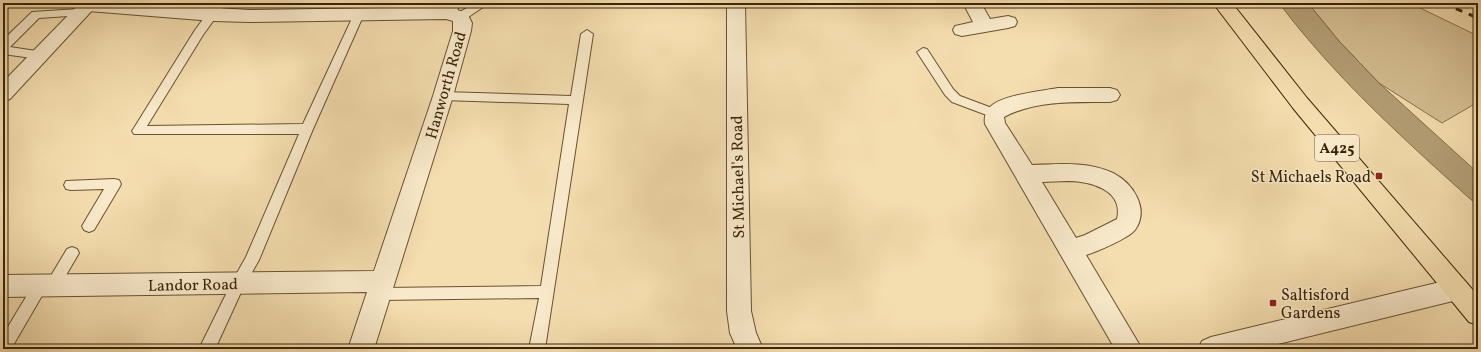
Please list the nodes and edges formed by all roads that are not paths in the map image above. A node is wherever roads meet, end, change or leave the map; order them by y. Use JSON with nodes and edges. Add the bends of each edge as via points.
{"nodes":[{"id":1,"x":484,"y":3,"type":"edge"},
{"id":2,"x":736,"y":3,"type":"edge"},
{"id":3,"x":972,"y":3,"type":"edge"},
{"id":4,"x":1222,"y":3,"type":"edge"},
{"id":5,"x":86,"y":7,"type":"edge"},
{"id":6,"x":217,"y":9,"type":"edge"},
{"id":7,"x":456,"y":11,"type":"edge"},
{"id":8,"x":359,"y":14,"type":"junction"},
{"id":9,"x":1008,"y":22,"type":"dead end"},
{"id":10,"x":984,"y":26,"type":"junction"},
{"id":11,"x":962,"y":30,"type":"dead end"},
{"id":12,"x":587,"y":34,"type":"dead end"},
{"id":13,"x":3,"y":47,"type":"edge"},
{"id":14,"x":3,"y":50,"type":"edge"},
{"id":15,"x":923,"y":52,"type":"dead end"},
{"id":16,"x":39,"y":55,"type":"junction"},
{"id":17,"x":3,"y":94,"type":"edge"},
{"id":18,"x":1110,"y":95,"type":"dead end"},
{"id":19,"x":443,"y":96,"type":"junction"},
{"id":20,"x":576,"y":100,"type":"junction"},
{"id":21,"x":996,"y":114,"type":"junction"},
{"id":22,"x":307,"y":129,"type":"junction"},
{"id":23,"x":1027,"y":174,"type":"junction"},
{"id":24,"x":71,"y":185,"type":"dead end"},
{"id":25,"x":89,"y":226,"type":"dead end"},
{"id":26,"x":1069,"y":250,"type":"junction"},
{"id":27,"x":72,"y":253,"type":"dead end"},
{"id":28,"x":238,"y":284,"type":"junction"},
{"id":29,"x":3,"y":286,"type":"edge"},
{"id":30,"x":47,"y":286,"type":"junction"},
{"id":31,"x":382,"y":287,"type":"junction"},
{"id":32,"x":1456,"y":289,"type":"junction"},
{"id":33,"x":547,"y":292,"type":"junction"},
{"id":34,"x":1478,"y":314,"type":"edge"},
{"id":35,"x":1226,"y":347,"type":"edge"},
{"id":36,"x":3,"y":349,"type":"edge"},
{"id":37,"x":207,"y":349,"type":"edge"},
{"id":38,"x":361,"y":349,"type":"edge"},
{"id":39,"x":537,"y":349,"type":"edge"},
{"id":40,"x":750,"y":349,"type":"edge"},
{"id":41,"x":1129,"y":349,"type":"edge"}],
"edges":[{"from":1,"to":7,"type":"lane"},
{"from":2,"to":40,"type":"street","name":"St Michael's Road","via":[[739,311],[743,333]]},
{"from":3,"to":10,"type":"street"},
{"from":4,"to":32,"type":"main road","number":"A425","via":[[1300,103]]},
{"from":5,"to":6,"type":"street","name":"Hanworth Road"},
{"from":5,"to":13,"type":"lane","via":[[36,15]]},
{"from":5,"to":16,"type":"street"},
{"from":6,"to":8,"type":"street","name":"Hanworth Road"},
{"from":6,"to":22,"type":"lane","via":[[138,131]]},
{"from":7,"to":8,"type":"street","name":"Hanworth Road"},
{"from":7,"to":19,"type":"street","name":"Hanworth Road","via":[[463,23],[462,31]]},
{"from":8,"to":22,"type":"lane"},
{"from":9,"to":10,"type":"street"},
{"from":10,"to":11,"type":"street"},
{"from":12,"to":20,"type":"lane"},
{"from":14,"to":16,"type":"lane"},
{"from":15,"to":21,"type":"lane","via":[[956,99]]},
{"from":16,"to":17,"type":"street"},
{"from":18,"to":21,"type":"street","via":[[1058,96],[1008,106]]},
{"from":19,"to":20,"type":"lane"},
{"from":19,"to":31,"type":"street","name":"Hanworth Road"},
{"from":20,"to":33,"type":"lane"},
{"from":21,"to":23,"type":"street","via":[[995,124]]},
{"from":22,"to":28,"type":"lane","via":[[252,260]]},
{"from":23,"to":26,"type":"street"},
{"from":23,"to":26,"type":"street","via":[[1087,172],[1112,183],[1129,202],[1130,211],[1126,225],[1092,243]]},
{"from":24,"to":25,"type":"lane","via":[[114,184]]},
{"from":26,"to":41,"type":"street"},
{"from":27,"to":30,"type":"lane"},
{"from":28,"to":30,"type":"street","name":"Landor Road"},
{"from":28,"to":31,"type":"street","name":"Landor Road"},
{"from":28,"to":37,"type":"lane"},
{"from":29,"to":30,"type":"street","name":"Landor Road"},
{"from":30,"to":36,"type":"lane"},
{"from":31,"to":33,"type":"lane"},
{"from":31,"to":38,"type":"street","name":"Hanworth Road"},
{"from":32,"to":34,"type":"main road","number":"A425"},
{"from":32,"to":35,"type":"street"},
{"from":33,"to":39,"type":"lane"}]}
